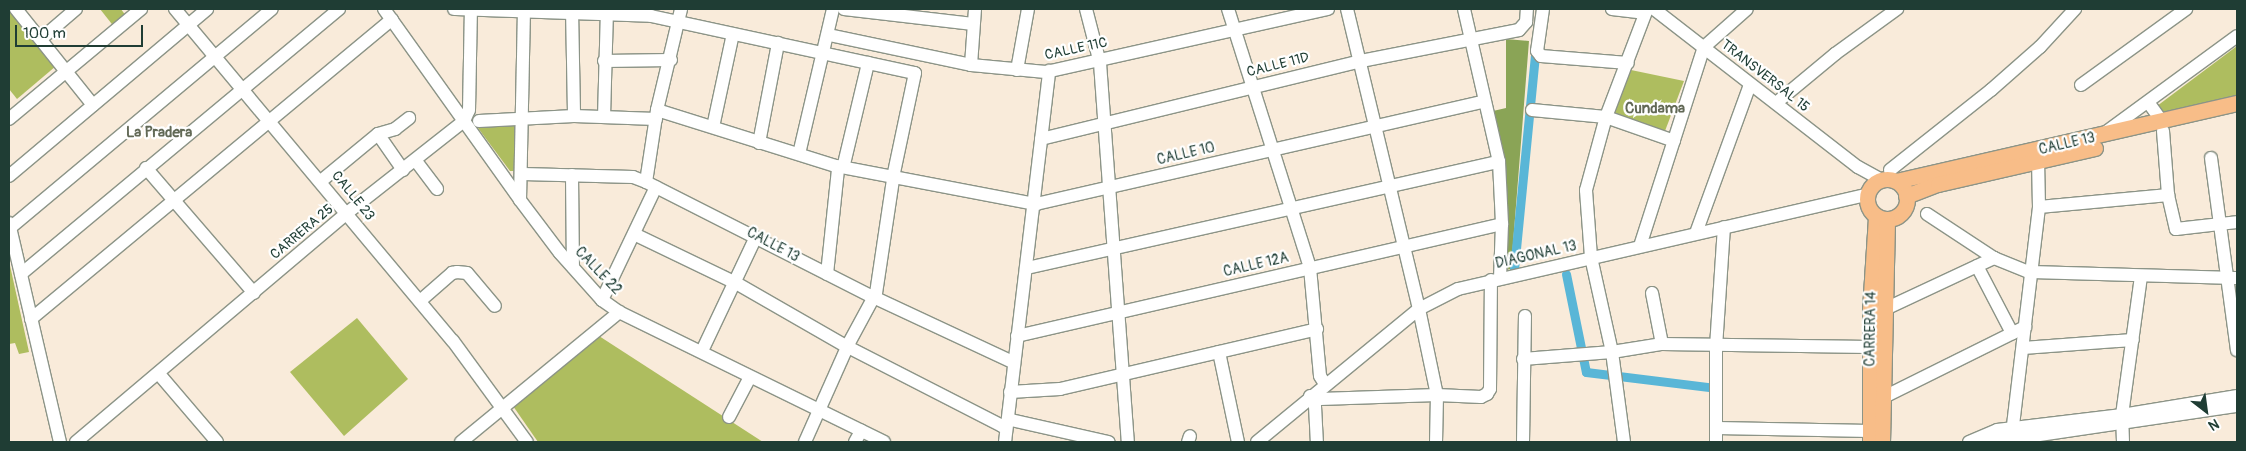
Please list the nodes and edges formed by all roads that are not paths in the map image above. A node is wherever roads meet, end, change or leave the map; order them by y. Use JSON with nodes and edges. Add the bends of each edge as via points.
{"nodes":[{"id":1,"x":16,"y":9,"type":"edge"},
{"id":2,"x":76,"y":9,"type":"edge"},
{"id":3,"x":141,"y":9,"type":"edge"},
{"id":4,"x":175,"y":9,"type":"edge"},
{"id":5,"x":207,"y":9,"type":"edge"},
{"id":6,"x":272,"y":9,"type":"edge"},
{"id":7,"x":339,"y":9,"type":"edge"},
{"id":8,"x":454,"y":9,"type":"edge"},
{"id":9,"x":471,"y":9,"type":"edge"},
{"id":10,"x":833,"y":9,"type":"edge"},
{"id":11,"x":844,"y":9,"type":"edge"},
{"id":12,"x":975,"y":9,"type":"edge"},
{"id":13,"x":1028,"y":9,"type":"edge"},
{"id":14,"x":1086,"y":9,"type":"edge"},
{"id":15,"x":1228,"y":9,"type":"edge"},
{"id":16,"x":1328,"y":9,"type":"edge"},
{"id":17,"x":1348,"y":9,"type":"edge"},
{"id":18,"x":1464,"y":9,"type":"edge"},
{"id":19,"x":1527,"y":9,"type":"edge"},
{"id":20,"x":1543,"y":9,"type":"edge"},
{"id":21,"x":1612,"y":9,"type":"edge"},
{"id":22,"x":1748,"y":9,"type":"edge"},
{"id":23,"x":1897,"y":9,"type":"edge"},
{"id":24,"x":2075,"y":9,"type":"edge"},
{"id":25,"x":2186,"y":9,"type":"edge"},
{"id":26,"x":524,"y":10,"type":"edge"},
{"id":27,"x":1648,"y":10,"type":"edge"},
{"id":28,"x":388,"y":11,"type":"edge"},
{"id":29,"x":572,"y":11,"type":"edge"},
{"id":30,"x":607,"y":11,"type":"edge"},
{"id":31,"x":651,"y":12,"type":"edge"},
{"id":32,"x":680,"y":15,"type":"edge"},
{"id":33,"x":188,"y":24,"type":"junction"},
{"id":34,"x":973,"y":24,"type":"junction"},
{"id":35,"x":1236,"y":30,"type":"junction"},
{"id":36,"x":733,"y":34,"type":"junction"},
{"id":37,"x":829,"y":35,"type":"junction"},
{"id":38,"x":2237,"y":36,"type":"edge"},
{"id":39,"x":1471,"y":38,"type":"junction"},
{"id":40,"x":41,"y":39,"type":"junction"},
{"id":41,"x":778,"y":43,"type":"junction"},
{"id":42,"x":1704,"y":47,"type":"junction"},
{"id":43,"x":824,"y":55,"type":"junction"},
{"id":44,"x":216,"y":57,"type":"junction"},
{"id":45,"x":671,"y":60,"type":"junction"},
{"id":46,"x":1099,"y":60,"type":"junction"},
{"id":47,"x":1361,"y":60,"type":"junction"},
{"id":48,"x":604,"y":61,"type":"junction"},
{"id":49,"x":868,"y":63,"type":"junction"},
{"id":50,"x":1628,"y":63,"type":"junction"},
{"id":51,"x":970,"y":66,"type":"junction"},
{"id":52,"x":1017,"y":70,"type":"junction"},
{"id":53,"x":67,"y":72,"type":"junction"},
{"id":54,"x":1049,"y":72,"type":"junction"},
{"id":55,"x":1750,"y":85,"type":"junction"},
{"id":56,"x":2081,"y":85,"type":"dead end"},
{"id":57,"x":1254,"y":86,"type":"junction"},
{"id":58,"x":242,"y":87,"type":"junction"},
{"id":59,"x":1484,"y":101,"type":"junction"},
{"id":60,"x":2148,"y":102,"type":"junction"},
{"id":61,"x":1776,"y":103,"type":"junction"},
{"id":62,"x":2237,"y":103,"type":"edge"},
{"id":63,"x":93,"y":105,"type":"junction"},
{"id":64,"x":1532,"y":110,"type":"dead end"},
{"id":65,"x":2237,"y":113,"type":"edge"},
{"id":66,"x":656,"y":115,"type":"junction"},
{"id":67,"x":574,"y":116,"type":"junction"},
{"id":68,"x":604,"y":117,"type":"junction"},
{"id":69,"x":1606,"y":117,"type":"junction"},
{"id":70,"x":409,"y":118,"type":"dead end"},
{"id":71,"x":9,"y":120,"type":"edge"},
{"id":72,"x":270,"y":120,"type":"junction"},
{"id":73,"x":522,"y":120,"type":"junction"},
{"id":74,"x":464,"y":121,"type":"junction"},
{"id":75,"x":479,"y":122,"type":"dead end"},
{"id":76,"x":1104,"y":123,"type":"junction"},
{"id":77,"x":1375,"y":125,"type":"junction"},
{"id":78,"x":2162,"y":126,"type":"junction"},
{"id":79,"x":713,"y":127,"type":"junction"},
{"id":80,"x":378,"y":134,"type":"junction"},
{"id":81,"x":2101,"y":136,"type":"junction"},
{"id":82,"x":1041,"y":139,"type":"junction"},
{"id":83,"x":1674,"y":141,"type":"junction"},
{"id":84,"x":759,"y":142,"type":"junction"},
{"id":85,"x":1273,"y":150,"type":"junction"},
{"id":86,"x":799,"y":154,"type":"junction"},
{"id":87,"x":2211,"y":158,"type":"dead end"},
{"id":88,"x":416,"y":160,"type":"junction"},
{"id":89,"x":1499,"y":162,"type":"junction"},
{"id":90,"x":2038,"y":162,"type":"junction"},
{"id":91,"x":841,"y":167,"type":"junction"},
{"id":92,"x":146,"y":168,"type":"junction"},
{"id":93,"x":403,"y":170,"type":"junction"},
{"id":94,"x":522,"y":174,"type":"junction"},
{"id":95,"x":572,"y":175,"type":"junction"},
{"id":96,"x":9,"y":176,"type":"edge"},
{"id":97,"x":893,"y":176,"type":"junction"},
{"id":98,"x":321,"y":181,"type":"junction"},
{"id":99,"x":1881,"y":182,"type":"junction"},
{"id":100,"x":651,"y":184,"type":"junction"},
{"id":101,"x":1389,"y":186,"type":"junction"},
{"id":102,"x":1109,"y":187,"type":"junction"},
{"id":103,"x":437,"y":189,"type":"dead end"},
{"id":104,"x":2168,"y":195,"type":"junction"},
{"id":105,"x":1906,"y":196,"type":"junction"},
{"id":106,"x":174,"y":199,"type":"junction"},
{"id":107,"x":520,"y":200,"type":"junction"},
{"id":108,"x":1033,"y":204,"type":"junction"},
{"id":109,"x":2039,"y":207,"type":"junction"},
{"id":110,"x":1291,"y":209,"type":"junction"},
{"id":111,"x":347,"y":214,"type":"junction"},
{"id":112,"x":1927,"y":214,"type":"dead end"},
{"id":113,"x":1882,"y":217,"type":"junction"},
{"id":114,"x":2237,"y":222,"type":"edge"},
{"id":115,"x":1502,"y":224,"type":"junction"},
{"id":116,"x":2219,"y":225,"type":"junction"},
{"id":117,"x":10,"y":226,"type":"edge"},
{"id":118,"x":1724,"y":227,"type":"junction"},
{"id":119,"x":1696,"y":233,"type":"junction"},
{"id":120,"x":634,"y":234,"type":"junction"},
{"id":121,"x":756,"y":237,"type":"junction"},
{"id":122,"x":1404,"y":245,"type":"junction"},
{"id":123,"x":1640,"y":246,"type":"junction"},
{"id":124,"x":1114,"y":249,"type":"junction"},
{"id":125,"x":1591,"y":258,"type":"junction"},
{"id":126,"x":1994,"y":258,"type":"junction"},
{"id":127,"x":1977,"y":266,"type":"junction"},
{"id":128,"x":573,"y":267,"type":"junction"},
{"id":129,"x":1027,"y":268,"type":"junction"},
{"id":130,"x":1310,"y":268,"type":"junction"},
{"id":131,"x":2029,"y":272,"type":"junction"},
{"id":132,"x":21,"y":274,"type":"junction"},
{"id":133,"x":827,"y":274,"type":"junction"},
{"id":134,"x":2141,"y":276,"type":"junction"},
{"id":135,"x":2233,"y":278,"type":"edge"},
{"id":136,"x":1495,"y":279,"type":"junction"},
{"id":137,"x":736,"y":284,"type":"junction"},
{"id":138,"x":254,"y":293,"type":"junction"},
{"id":139,"x":1652,"y":294,"type":"dead end"},
{"id":140,"x":873,"y":296,"type":"junction"},
{"id":141,"x":602,"y":300,"type":"junction"},
{"id":142,"x":420,"y":301,"type":"junction"},
{"id":143,"x":495,"y":306,"type":"dead end"},
{"id":144,"x":1419,"y":309,"type":"junction"},
{"id":145,"x":1883,"y":310,"type":"junction"},
{"id":146,"x":619,"y":312,"type":"junction"},
{"id":147,"x":1119,"y":312,"type":"junction"},
{"id":148,"x":1525,"y":316,"type":"dead end"},
{"id":149,"x":31,"y":318,"type":"junction"},
{"id":150,"x":2025,"y":327,"type":"junction"},
{"id":151,"x":1317,"y":329,"type":"junction"},
{"id":152,"x":2012,"y":333,"type":"junction"},
{"id":153,"x":1018,"y":336,"type":"junction"},
{"id":154,"x":2133,"y":340,"type":"junction"},
{"id":155,"x":1662,"y":344,"type":"junction"},
{"id":156,"x":848,"y":346,"type":"junction"},
{"id":157,"x":1716,"y":347,"type":"junction"},
{"id":158,"x":1870,"y":347,"type":"junction"},
{"id":159,"x":2023,"y":348,"type":"junction"},
{"id":160,"x":2237,"y":350,"type":"edge"},
{"id":161,"x":702,"y":351,"type":"junction"},
{"id":162,"x":1219,"y":352,"type":"junction"},
{"id":163,"x":1612,"y":352,"type":"junction"},
{"id":164,"x":1523,"y":359,"type":"junction"},
{"id":165,"x":1014,"y":362,"type":"junction"},
{"id":166,"x":159,"y":374,"type":"junction"},
{"id":167,"x":1123,"y":375,"type":"junction"},
{"id":168,"x":750,"y":378,"type":"junction"},
{"id":169,"x":1325,"y":384,"type":"junction"},
{"id":170,"x":1010,"y":392,"type":"junction"},
{"id":171,"x":1437,"y":395,"type":"junction"},
{"id":172,"x":2237,"y":396,"type":"edge"},
{"id":173,"x":1882,"y":398,"type":"junction"},
{"id":174,"x":1312,"y":399,"type":"junction"},
{"id":175,"x":2237,"y":406,"type":"edge"},
{"id":176,"x":502,"y":408,"type":"junction"},
{"id":177,"x":820,"y":410,"type":"junction"},
{"id":178,"x":729,"y":417,"type":"dead end"},
{"id":179,"x":2122,"y":420,"type":"junction"},
{"id":180,"x":1007,"y":423,"type":"junction"},
{"id":181,"x":1717,"y":428,"type":"junction"},
{"id":182,"x":858,"y":436,"type":"edge"},
{"id":183,"x":2011,"y":436,"type":"edge"},
{"id":184,"x":1870,"y":437,"type":"edge"},
{"id":185,"x":60,"y":442,"type":"edge"},
{"id":186,"x":76,"y":442,"type":"edge"},
{"id":187,"x":217,"y":442,"type":"edge"},
{"id":188,"x":461,"y":442,"type":"edge"},
{"id":189,"x":527,"y":442,"type":"edge"},
{"id":190,"x":805,"y":442,"type":"edge"},
{"id":191,"x":884,"y":442,"type":"edge"},
{"id":192,"x":1005,"y":442,"type":"edge"},
{"id":193,"x":1109,"y":442,"type":"edge"},
{"id":194,"x":1128,"y":442,"type":"edge"},
{"id":195,"x":1238,"y":442,"type":"edge"},
{"id":196,"x":1256,"y":442,"type":"edge"},
{"id":197,"x":1317,"y":442,"type":"edge"},
{"id":198,"x":1436,"y":442,"type":"edge"},
{"id":199,"x":1523,"y":442,"type":"edge"},
{"id":200,"x":1624,"y":442,"type":"edge"},
{"id":201,"x":1716,"y":442,"type":"edge"},
{"id":202,"x":1882,"y":442,"type":"edge"},
{"id":203,"x":1969,"y":442,"type":"edge"},
{"id":204,"x":1992,"y":442,"type":"edge"},
{"id":205,"x":2123,"y":442,"type":"edge"}],
"edges":[{"from":1,"to":40,"type":"street"},
{"from":2,"to":40,"type":"street"},
{"from":3,"to":53,"type":"street"},
{"from":4,"to":33,"type":"street","name":"CALLE 23"},
{"from":5,"to":33,"type":"street"},
{"from":6,"to":44,"type":"street"},
{"from":7,"to":58,"type":"street"},
{"from":8,"to":9,"type":"street"},
{"from":9,"to":26,"type":"street"},
{"from":9,"to":74,"type":"street","via":[[469,110]]},
{"from":10,"to":37,"type":"street"},
{"from":11,"to":34,"type":"street"},
{"from":12,"to":34,"type":"street"},
{"from":13,"to":52,"type":"street"},
{"from":14,"to":46,"type":"street"},
{"from":15,"to":35,"type":"street"},
{"from":16,"to":35,"type":"street","name":"CALLE 11C"},
{"from":17,"to":47,"type":"street"},
{"from":18,"to":39,"type":"street"},
{"from":19,"to":39,"type":"street","name":"CALLE 11D","via":[[1523,26]]},
{"from":20,"to":50,"type":"street","via":[[1539,54]]},
{"from":21,"to":27,"type":"street"},
{"from":22,"to":42,"type":"street"},
{"from":23,"to":61,"type":"street"},
{"from":24,"to":99,"type":"street","via":[[2040,47]]},
{"from":25,"to":56,"type":"street"},
{"from":26,"to":29,"type":"street"},
{"from":26,"to":73,"type":"street"},
{"from":27,"to":42,"type":"street","name":"TRANSVERSAL 15"},
{"from":27,"to":50,"type":"street"},
{"from":28,"to":72,"type":"street"},
{"from":28,"to":74,"type":"street","name":"CALLE 22"},
{"from":29,"to":30,"type":"street"},
{"from":29,"to":67,"type":"street"},
{"from":30,"to":31,"type":"street"},
{"from":30,"to":48,"type":"street"},
{"from":31,"to":32,"type":"street"},
{"from":32,"to":36,"type":"street"},
{"from":32,"to":45,"type":"street"},
{"from":33,"to":44,"type":"street","name":"CALLE 23"},
{"from":33,"to":63,"type":"street"},
{"from":34,"to":51,"type":"street"},
{"from":35,"to":46,"type":"street","name":"CALLE 11C"},
{"from":35,"to":57,"type":"street"},
{"from":36,"to":41,"type":"street"},
{"from":36,"to":79,"type":"street"},
{"from":37,"to":43,"type":"street"},
{"from":37,"to":51,"type":"street","name":"CALLE 11C"},
{"from":38,"to":60,"type":"street"},
{"from":39,"to":47,"type":"street","name":"CALLE 11D"},
{"from":39,"to":59,"type":"street"},
{"from":40,"to":53,"type":"street"},
{"from":41,"to":43,"type":"street"},
{"from":41,"to":84,"type":"street"},
{"from":42,"to":55,"type":"street","name":"TRANSVERSAL 15"},
{"from":42,"to":83,"type":"street"},
{"from":43,"to":49,"type":"street"},
{"from":43,"to":86,"type":"street"},
{"from":44,"to":58,"type":"street","name":"CALLE 23"},
{"from":44,"to":117,"type":"street"},
{"from":45,"to":48,"type":"street"},
{"from":45,"to":66,"type":"street"},
{"from":46,"to":54,"type":"street","name":"CALLE 11C"},
{"from":46,"to":76,"type":"street"},
{"from":47,"to":57,"type":"street","name":"CALLE 11D"},
{"from":47,"to":77,"type":"street"},
{"from":48,"to":68,"type":"street"},
{"from":49,"to":91,"type":"street","via":[[851,140]]},
{"from":49,"to":97,"type":"street","via":[[915,73]]},
{"from":50,"to":69,"type":"street"},
{"from":51,"to":52,"type":"street","name":"CALLE 11C"},
{"from":52,"to":54,"type":"street","name":"CALLE 11C"},
{"from":53,"to":63,"type":"street"},
{"from":53,"to":71,"type":"street"},
{"from":54,"to":82,"type":"street"},
{"from":55,"to":61,"type":"street","name":"TRANSVERSAL 15"},
{"from":55,"to":119,"type":"street"},
{"from":57,"to":76,"type":"street","name":"CALLE 11D"},
{"from":57,"to":85,"type":"street"},
{"from":58,"to":72,"type":"street","name":"CALLE 23"},
{"from":58,"to":92,"type":"street"},
{"from":59,"to":77,"type":"street","name":"CALLE 10"},
{"from":59,"to":89,"type":"street"},
{"from":60,"to":78,"type":"street"},
{"from":60,"to":81,"type":"street"},
{"from":61,"to":99,"type":"street","name":"TRANSVERSAL 15"},
{"from":62,"to":78,"type":"main road","name":"CALLE 13"},
{"from":63,"to":96,"type":"street"},
{"from":64,"to":69,"type":"street"},
{"from":65,"to":78,"type":"main road","name":"CALLE 13"},
{"from":66,"to":68,"type":"street","name":"CALLE 10"},
{"from":66,"to":79,"type":"street","name":"CALLE 10"},
{"from":66,"to":100,"type":"street"},
{"from":67,"to":68,"type":"street","name":"CALLE 10"},
{"from":67,"to":73,"type":"street","name":"CALLE 10"},
{"from":69,"to":83,"type":"street"},
{"from":69,"to":125,"type":"street","via":[[1586,190]]},
{"from":70,"to":80,"type":"street","via":[[395,129]]},
{"from":72,"to":98,"type":"street","name":"CALLE 23"},
{"from":72,"to":106,"type":"street"},
{"from":73,"to":75,"type":"street","name":"CALLE 10"},
{"from":73,"to":94,"type":"street"},
{"from":74,"to":88,"type":"street","name":"CARRERA 25"},
{"from":74,"to":107,"type":"street","name":"CALLE 22"},
{"from":76,"to":82,"type":"street","name":"CALLE 11D"},
{"from":76,"to":102,"type":"street"},
{"from":77,"to":85,"type":"street","name":"CALLE 10"},
{"from":77,"to":101,"type":"street"},
{"from":78,"to":81,"type":"main road","name":"CALLE 13"},
{"from":78,"to":90,"type":"main road","name":"CALLE 13"},
{"from":78,"to":104,"type":"street"},
{"from":79,"to":84,"type":"street","name":"CALLE 10"},
{"from":80,"to":93,"type":"street"},
{"from":80,"to":98,"type":"street"},
{"from":81,"to":99,"type":"main road","name":"CALLE 13"},
{"from":82,"to":108,"type":"street"},
{"from":83,"to":123,"type":"street"},
{"from":84,"to":86,"type":"street","name":"CALLE 10"},
{"from":85,"to":102,"type":"street","name":"CALLE 10"},
{"from":85,"to":110,"type":"street"},
{"from":86,"to":91,"type":"street","name":"CALLE 10"},
{"from":87,"to":116,"type":"street"},
{"from":88,"to":93,"type":"street","name":"CARRERA 25"},
{"from":88,"to":103,"type":"street"},
{"from":89,"to":101,"type":"street"},
{"from":89,"to":115,"type":"street"},
{"from":90,"to":105,"type":"main road","name":"CALLE 13","via":[[1938,184]]},
{"from":90,"to":109,"type":"street"},
{"from":91,"to":97,"type":"street","name":"CALLE 10"},
{"from":91,"to":133,"type":"street","via":[[838,170]]},
{"from":92,"to":106,"type":"street"},
{"from":92,"to":132,"type":"street"},
{"from":93,"to":111,"type":"street","name":"CARRERA 25"},
{"from":94,"to":95,"type":"street","name":"CALLE 13"},
{"from":94,"to":107,"type":"street"},
{"from":95,"to":100,"type":"street","name":"CALLE 13","via":[[633,177]]},
{"from":95,"to":128,"type":"street"},
{"from":97,"to":108,"type":"street","name":"CALLE 10"},
{"from":97,"to":140,"type":"street"},
{"from":98,"to":111,"type":"street","name":"CALLE 23"},
{"from":99,"to":105,"type":"main road"},
{"from":99,"to":113,"type":"main road","via":[[1868,206]]},
{"from":99,"to":118,"type":"street","name":"DIAGONAL 13"},
{"from":100,"to":120,"type":"street"},
{"from":100,"to":121,"type":"street","name":"CALLE 13"},
{"from":101,"to":110,"type":"street"},
{"from":101,"to":122,"type":"street"},
{"from":102,"to":108,"type":"street","name":"CALLE 10"},
{"from":102,"to":124,"type":"street"},
{"from":104,"to":109,"type":"street"},
{"from":104,"to":116,"type":"street","via":[[2176,229]]},
{"from":105,"to":113,"type":"main road","via":[[1902,212]]},
{"from":106,"to":138,"type":"street"},
{"from":106,"to":149,"type":"street"},
{"from":107,"to":128,"type":"street","name":"CALLE 22"},
{"from":108,"to":129,"type":"street"},
{"from":109,"to":131,"type":"street"},
{"from":110,"to":124,"type":"street"},
{"from":110,"to":130,"type":"street"},
{"from":111,"to":138,"type":"street","name":"CARRERA 25"},
{"from":111,"to":142,"type":"street","name":"CALLE 23"},
{"from":112,"to":126,"type":"street"},
{"from":113,"to":145,"type":"main road","name":"CARRERA 14"},
{"from":113,"to":158,"type":"main road","name":"CARRERA 14"},
{"from":114,"to":116,"type":"street"},
{"from":115,"to":122,"type":"street","name":"CALLE 12A"},
{"from":115,"to":136,"type":"street"},
{"from":116,"to":135,"type":"street"},
{"from":117,"to":132,"type":"street"},
{"from":118,"to":119,"type":"street","name":"DIAGONAL 13"},
{"from":118,"to":157,"type":"street"},
{"from":119,"to":123,"type":"street","name":"DIAGONAL 13"},
{"from":120,"to":137,"type":"street"},
{"from":120,"to":141,"type":"street"},
{"from":121,"to":133,"type":"street","name":"CALLE 13"},
{"from":121,"to":137,"type":"street"},
{"from":122,"to":130,"type":"street","name":"CALLE 12A"},
{"from":122,"to":144,"type":"street"},
{"from":123,"to":125,"type":"street","name":"DIAGONAL 13"},
{"from":124,"to":129,"type":"street"},
{"from":124,"to":147,"type":"street"},
{"from":125,"to":136,"type":"street","name":"DIAGONAL 13"},
{"from":125,"to":163,"type":"street"},
{"from":126,"to":127,"type":"street"},
{"from":126,"to":131,"type":"street"},
{"from":127,"to":145,"type":"street"},
{"from":127,"to":152,"type":"street"},
{"from":128,"to":141,"type":"street","name":"CALLE 22"},
{"from":129,"to":153,"type":"street"},
{"from":130,"to":147,"type":"street","name":"CALLE 12A"},
{"from":130,"to":151,"type":"street"},
{"from":131,"to":134,"type":"street"},
{"from":131,"to":150,"type":"street"},
{"from":132,"to":149,"type":"street"},
{"from":133,"to":140,"type":"street","name":"CALLE 13"},
{"from":134,"to":135,"type":"street"},
{"from":134,"to":154,"type":"street"},
{"from":135,"to":160,"type":"street"},
{"from":136,"to":144,"type":"street","name":"DIAGONAL 13","via":[[1458,289]]},
{"from":136,"to":171,"type":"street","via":[[1490,389],[1481,397]]},
{"from":137,"to":156,"type":"street"},
{"from":137,"to":161,"type":"street"},
{"from":138,"to":166,"type":"street","name":"CARRERA 25"},
{"from":139,"to":155,"type":"street"},
{"from":140,"to":156,"type":"street"},
{"from":140,"to":165,"type":"street","name":"CALLE 13"},
{"from":141,"to":146,"type":"street","name":"CALLE 22"},
{"from":142,"to":143,"type":"street","via":[[457,272],[467,273]]},
{"from":142,"to":176,"type":"street","name":"CALLE 23"},
{"from":144,"to":169,"type":"street","name":"DIAGONAL 13"},
{"from":144,"to":171,"type":"street"},
{"from":145,"to":173,"type":"main road","name":"CARRERA 14"},
{"from":146,"to":161,"type":"street","name":"CALLE 22"},
{"from":146,"to":176,"type":"street"},
{"from":147,"to":153,"type":"street","name":"CALLE 12A"},
{"from":147,"to":167,"type":"street"},
{"from":148,"to":164,"type":"street"},
{"from":149,"to":185,"type":"street"},
{"from":150,"to":152,"type":"street"},
{"from":150,"to":159,"type":"street"},
{"from":151,"to":162,"type":"street"},
{"from":151,"to":169,"type":"street","via":[[1320,376]]},
{"from":152,"to":173,"type":"street"},
{"from":153,"to":165,"type":"street"},
{"from":154,"to":159,"type":"street"},
{"from":154,"to":179,"type":"street"},
{"from":155,"to":157,"type":"street"},
{"from":155,"to":163,"type":"street"},
{"from":156,"to":177,"type":"street"},
{"from":156,"to":180,"type":"street","via":[[1002,426]]},
{"from":157,"to":158,"type":"street"},
{"from":157,"to":181,"type":"street"},
{"from":158,"to":184,"type":"main road","name":"CARRERA 14"},
{"from":159,"to":183,"type":"street"},
{"from":161,"to":168,"type":"street","name":"CALLE 22"},
{"from":162,"to":167,"type":"street"},
{"from":162,"to":195,"type":"street"},
{"from":163,"to":164,"type":"street"},
{"from":163,"to":200,"type":"street"},
{"from":164,"to":199,"type":"street"},
{"from":165,"to":170,"type":"street"},
{"from":166,"to":186,"type":"street","name":"CARRERA 25"},
{"from":166,"to":187,"type":"street"},
{"from":167,"to":170,"type":"street","via":[[1060,390]]},
{"from":167,"to":194,"type":"street"},
{"from":168,"to":177,"type":"street","name":"CALLE 22"},
{"from":168,"to":178,"type":"street"},
{"from":169,"to":174,"type":"street","name":"DIAGONAL 13"},
{"from":170,"to":180,"type":"street"},
{"from":171,"to":174,"type":"street"},
{"from":171,"to":198,"type":"street"},
{"from":172,"to":179,"type":"street"},
{"from":173,"to":202,"type":"main road","name":"CARRERA 14"},
{"from":174,"to":196,"type":"street","name":"DIAGONAL 13"},
{"from":174,"to":197,"type":"street"},
{"from":175,"to":179,"type":"street"},
{"from":176,"to":188,"type":"street"},
{"from":176,"to":189,"type":"street","name":"CALLE 23"},
{"from":177,"to":182,"type":"street","name":"CALLE 22"},
{"from":177,"to":190,"type":"street"},
{"from":179,"to":183,"type":"street"},
{"from":179,"to":205,"type":"street"},
{"from":180,"to":192,"type":"street"},
{"from":180,"to":193,"type":"street","via":[[1011,420]]},
{"from":181,"to":184,"type":"street"},
{"from":181,"to":201,"type":"street"},
{"from":182,"to":191,"type":"street","name":"CALLE 22"},
{"from":183,"to":203,"type":"street","via":[[1997,430]]},
{"from":183,"to":204,"type":"street"}]}
